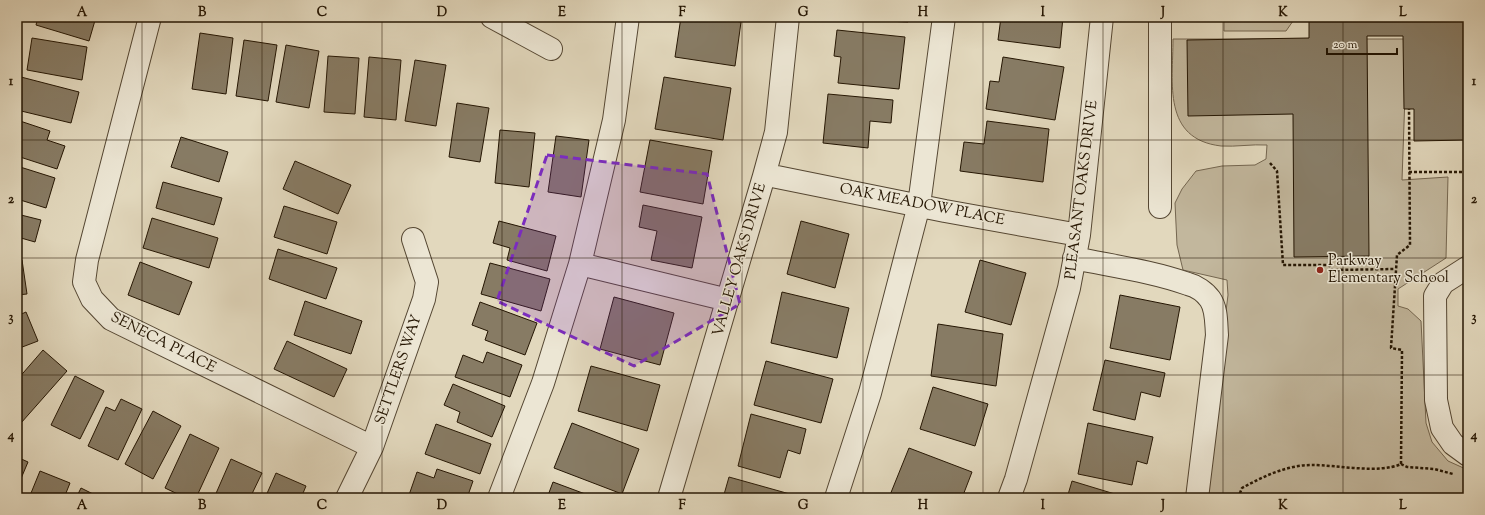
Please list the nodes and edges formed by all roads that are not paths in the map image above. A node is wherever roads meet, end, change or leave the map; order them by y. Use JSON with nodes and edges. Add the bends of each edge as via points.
{"nodes":[{"id":1,"x":150,"y":17,"type":"edge"},
{"id":2,"x":492,"y":17,"type":"edge"},
{"id":3,"x":628,"y":17,"type":"edge"},
{"id":4,"x":788,"y":17,"type":"edge"},
{"id":5,"x":944,"y":17,"type":"edge"},
{"id":6,"x":1102,"y":17,"type":"edge"},
{"id":7,"x":1160,"y":17,"type":"edge"},
{"id":8,"x":551,"y":49,"type":"dead end"},
{"id":9,"x":764,"y":176,"type":"junction"},
{"id":10,"x":919,"y":205,"type":"junction"},
{"id":11,"x":1160,"y":207,"type":"dead end"},
{"id":12,"x":1079,"y":234,"type":"junction"},
{"id":13,"x":413,"y":239,"type":"dead end"},
{"id":14,"x":1074,"y":258,"type":"junction"},
{"id":15,"x":580,"y":264,"type":"junction"},
{"id":16,"x":1468,"y":266,"type":"edge"},
{"id":17,"x":728,"y":300,"type":"junction"},
{"id":18,"x":372,"y":446,"type":"junction"},
{"id":19,"x":1468,"y":455,"type":"edge"},
{"id":20,"x":347,"y":498,"type":"edge"},
{"id":21,"x":499,"y":498,"type":"edge"},
{"id":22,"x":669,"y":498,"type":"edge"},
{"id":23,"x":836,"y":498,"type":"edge"},
{"id":24,"x":1009,"y":498,"type":"edge"},
{"id":25,"x":1197,"y":498,"type":"edge"}],
"edges":[{"from":1,"to":18,"type":"street","name":"SENECA PLACE","via":[[87,260],[84,282],[92,299],[111,319]]},
{"from":2,"to":8,"type":"street"},
{"from":3,"to":15,"type":"street","via":[[614,120]]},
{"from":4,"to":9,"type":"street","name":"VALLEY OAKS DRIVE","via":[[776,132]]},
{"from":5,"to":10,"type":"street"},
{"from":6,"to":12,"type":"street","name":"PLEASANT OAKS DRIVE"},
{"from":7,"to":11,"type":"street"},
{"from":9,"to":10,"type":"street","name":"OAK MEADOW PLACE"},
{"from":9,"to":17,"type":"street","name":"VALLEY OAKS DRIVE"},
{"from":10,"to":12,"type":"street","name":"OAK MEADOW PLACE"},
{"from":10,"to":23,"type":"street","via":[[870,393]]},
{"from":12,"to":14,"type":"street","name":"PLEASANT OAKS DRIVE"},
{"from":13,"to":18,"type":"street","name":"SETTLERS WAY","via":[[427,282],[424,299]]},
{"from":14,"to":24,"type":"street","name":"PLEASANT OAKS DRIVE","via":[[1067,295]]},
{"from":14,"to":25,"type":"street","via":[[1154,274],[1189,284],[1210,299],[1215,311],[1217,335]]},
{"from":15,"to":17,"type":"street"},
{"from":15,"to":21,"type":"street","via":[[543,383]]},
{"from":16,"to":19,"type":"street","via":[[1443,283],[1435,296],[1436,400],[1442,428],[1453,444]]},
{"from":17,"to":22,"type":"street","name":"VALLEY OAKS DRIVE"},
{"from":18,"to":20,"type":"street","name":"SETTLERS WAY"}]}
